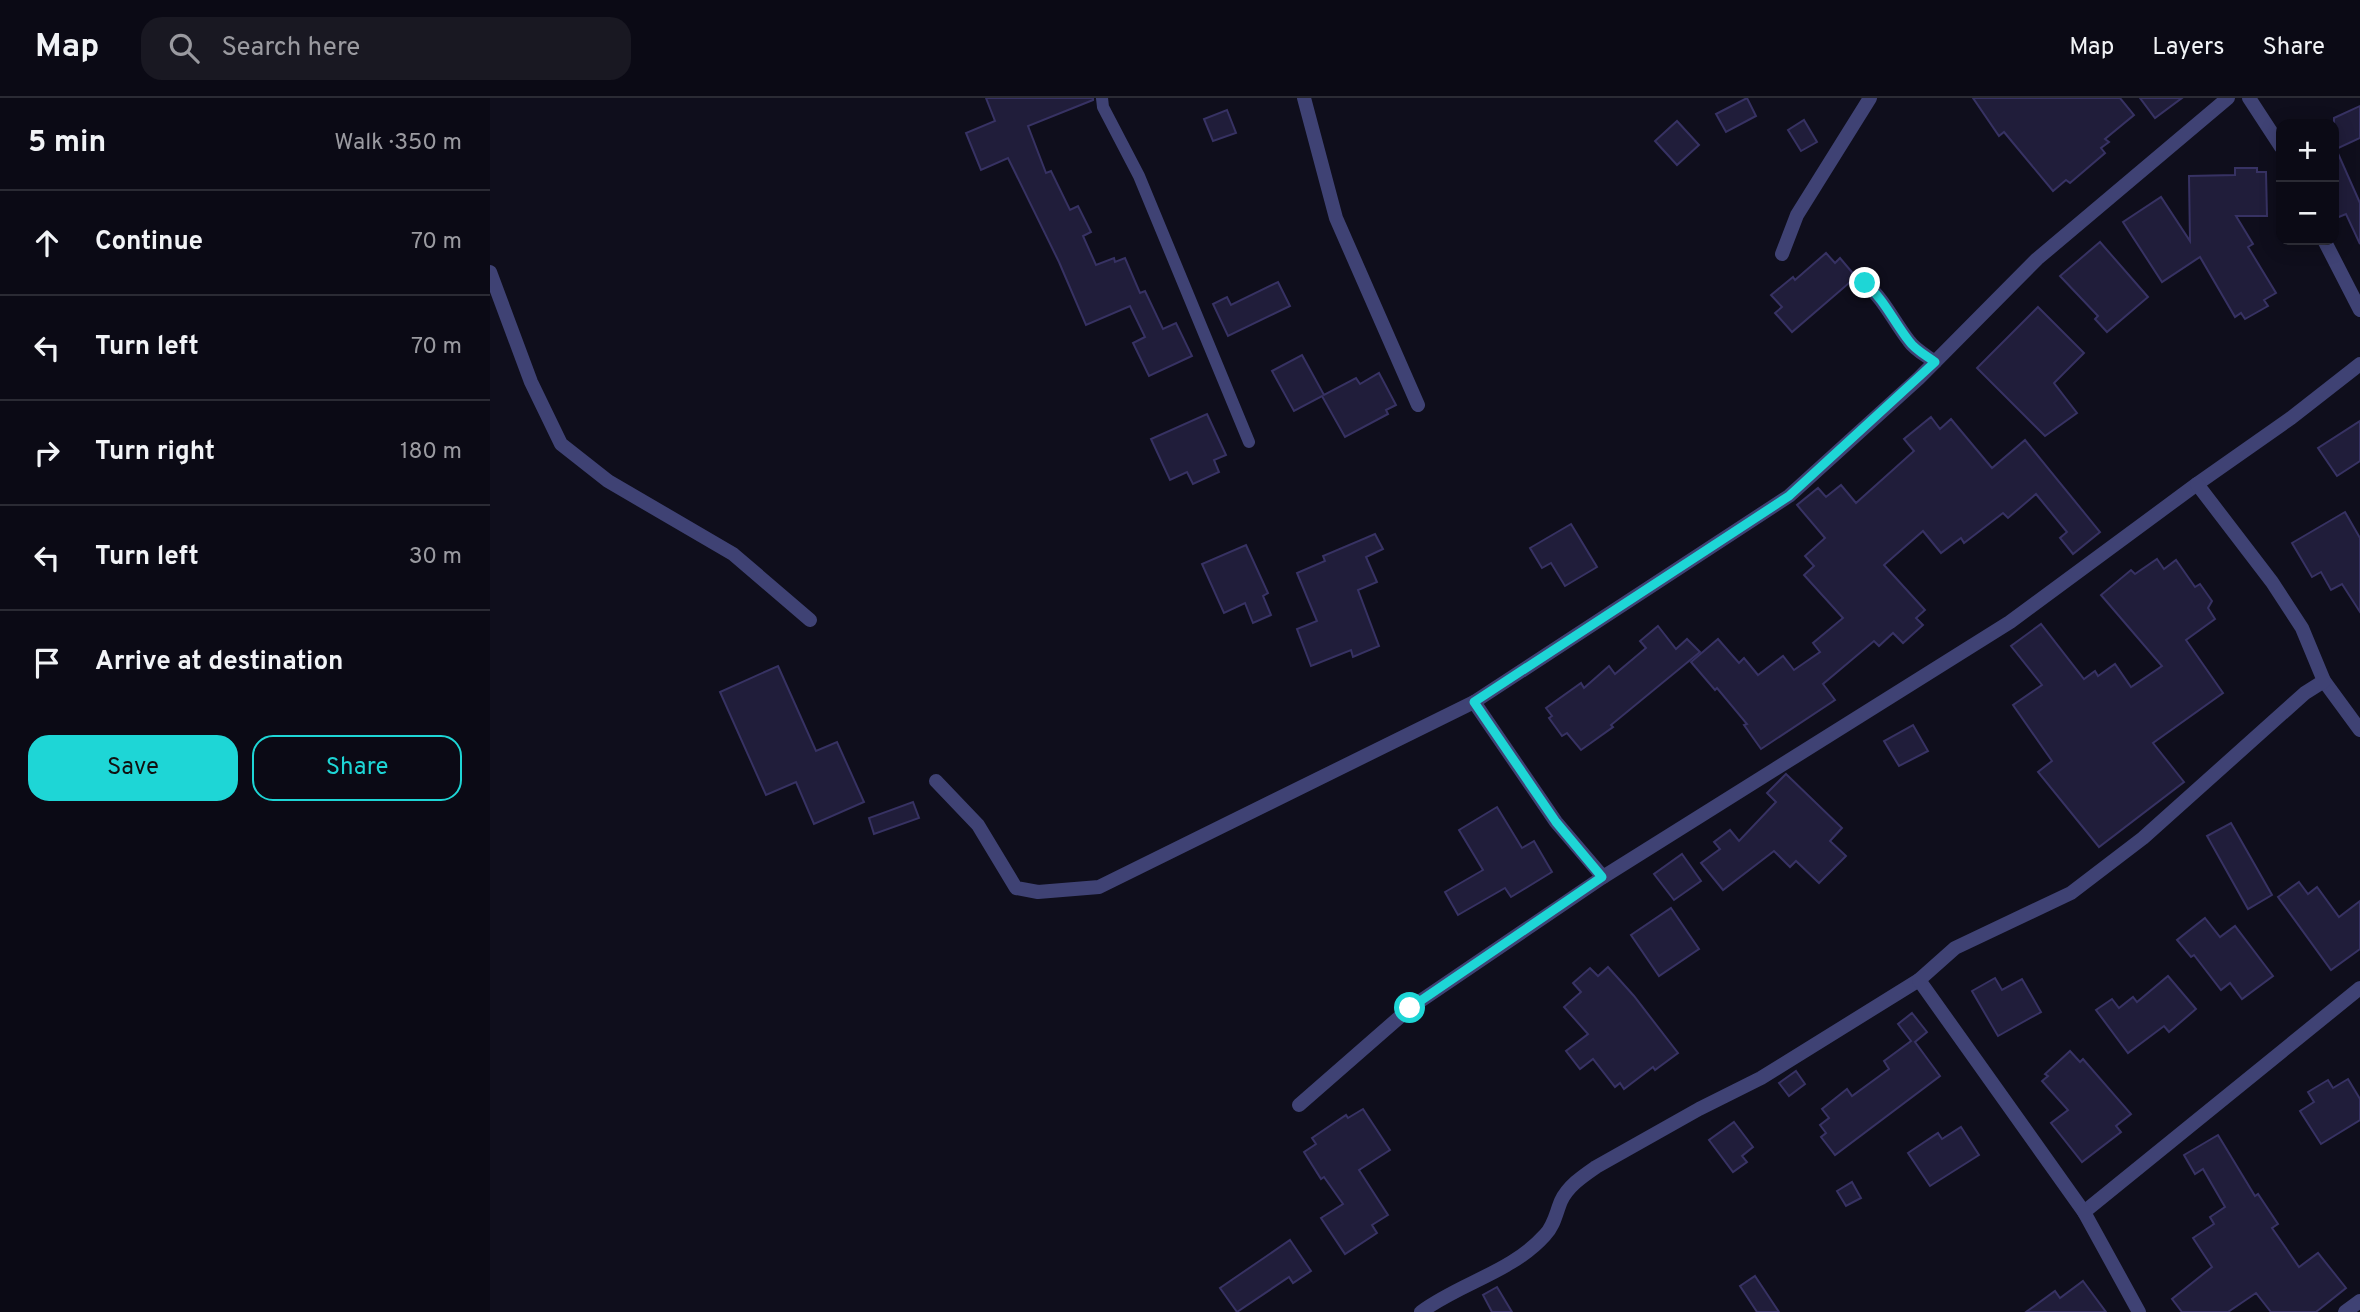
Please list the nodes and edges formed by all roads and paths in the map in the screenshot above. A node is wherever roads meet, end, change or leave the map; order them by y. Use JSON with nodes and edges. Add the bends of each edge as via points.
{"nodes":[{"id":1,"x":1102,"y":98,"type":"edge"},
{"id":2,"x":1304,"y":98,"type":"edge"},
{"id":3,"x":1870,"y":98,"type":"edge"},
{"id":4,"x":2228,"y":98,"type":"edge"},
{"id":5,"x":2249,"y":98,"type":"edge"},
{"id":6,"x":2276,"y":137,"type":"edge"},
{"id":7,"x":2326,"y":245,"type":"edge"},
{"id":8,"x":1782,"y":254,"type":"dead end"},
{"id":9,"x":490,"y":272,"type":"edge"},
{"id":10,"x":1865,"y":283,"type":"dead end"},
{"id":11,"x":2360,"y":310,"type":"edge"},
{"id":12,"x":1935,"y":362,"type":"junction"},
{"id":13,"x":2360,"y":364,"type":"edge"},
{"id":14,"x":1418,"y":405,"type":"dead end"},
{"id":15,"x":1249,"y":442,"type":"dead end"},
{"id":16,"x":2197,"y":484,"type":"junction"},
{"id":17,"x":810,"y":620,"type":"dead end"},
{"id":18,"x":2324,"y":681,"type":"junction"},
{"id":19,"x":1474,"y":702,"type":"junction"},
{"id":20,"x":2360,"y":730,"type":"edge"},
{"id":21,"x":936,"y":781,"type":"dead end"},
{"id":22,"x":1602,"y":877,"type":"junction"},
{"id":23,"x":1919,"y":980,"type":"junction"},
{"id":24,"x":2360,"y":988,"type":"edge"},
{"id":25,"x":1299,"y":1105,"type":"dead end"},
{"id":26,"x":2084,"y":1212,"type":"junction"},
{"id":27,"x":2360,"y":1301,"type":"edge"},
{"id":28,"x":1421,"y":1312,"type":"edge"},
{"id":29,"x":2139,"y":1312,"type":"edge"},
{"id":30,"x":2345,"y":1312,"type":"edge"}],
"edges":[{"from":1,"to":15,"type":"lane"},
{"from":2,"to":14,"type":"street","via":[[1336,218]]},
{"from":3,"to":8,"type":"street","via":[[1797,215]]},
{"from":4,"to":12,"type":"street","via":[[2036,259]]},
{"from":5,"to":6,"type":"street"},
{"from":7,"to":11,"type":"street"},
{"from":9,"to":17,"type":"street","via":[[531,383],[561,444],[608,481],[733,554]]},
{"from":10,"to":12,"type":"street","via":[[1910,344]]},
{"from":12,"to":19,"type":"street","via":[[1789,496]]},
{"from":13,"to":16,"type":"street"},
{"from":16,"to":18,"type":"street","via":[[2302,628]]},
{"from":16,"to":22,"type":"street","via":[[2010,622]]},
{"from":18,"to":20,"type":"street"},
{"from":18,"to":23,"type":"street","via":[[2143,838],[2071,893],[1955,948]]},
{"from":19,"to":21,"type":"street","via":[[1099,887],[1038,892],[1016,888],[978,825]]},
{"from":19,"to":22,"type":"street","via":[[1556,822]]},
{"from":22,"to":25,"type":"street","via":[[1410,1008]]},
{"from":23,"to":26,"type":"street"},
{"from":23,"to":28,"type":"street","via":[[1761,1078],[1595,1167],[1564,1196],[1546,1234],[1518,1259]]},
{"from":24,"to":26,"type":"street"},
{"from":26,"to":29,"type":"street"},
{"from":27,"to":30,"type":"street"}]}
